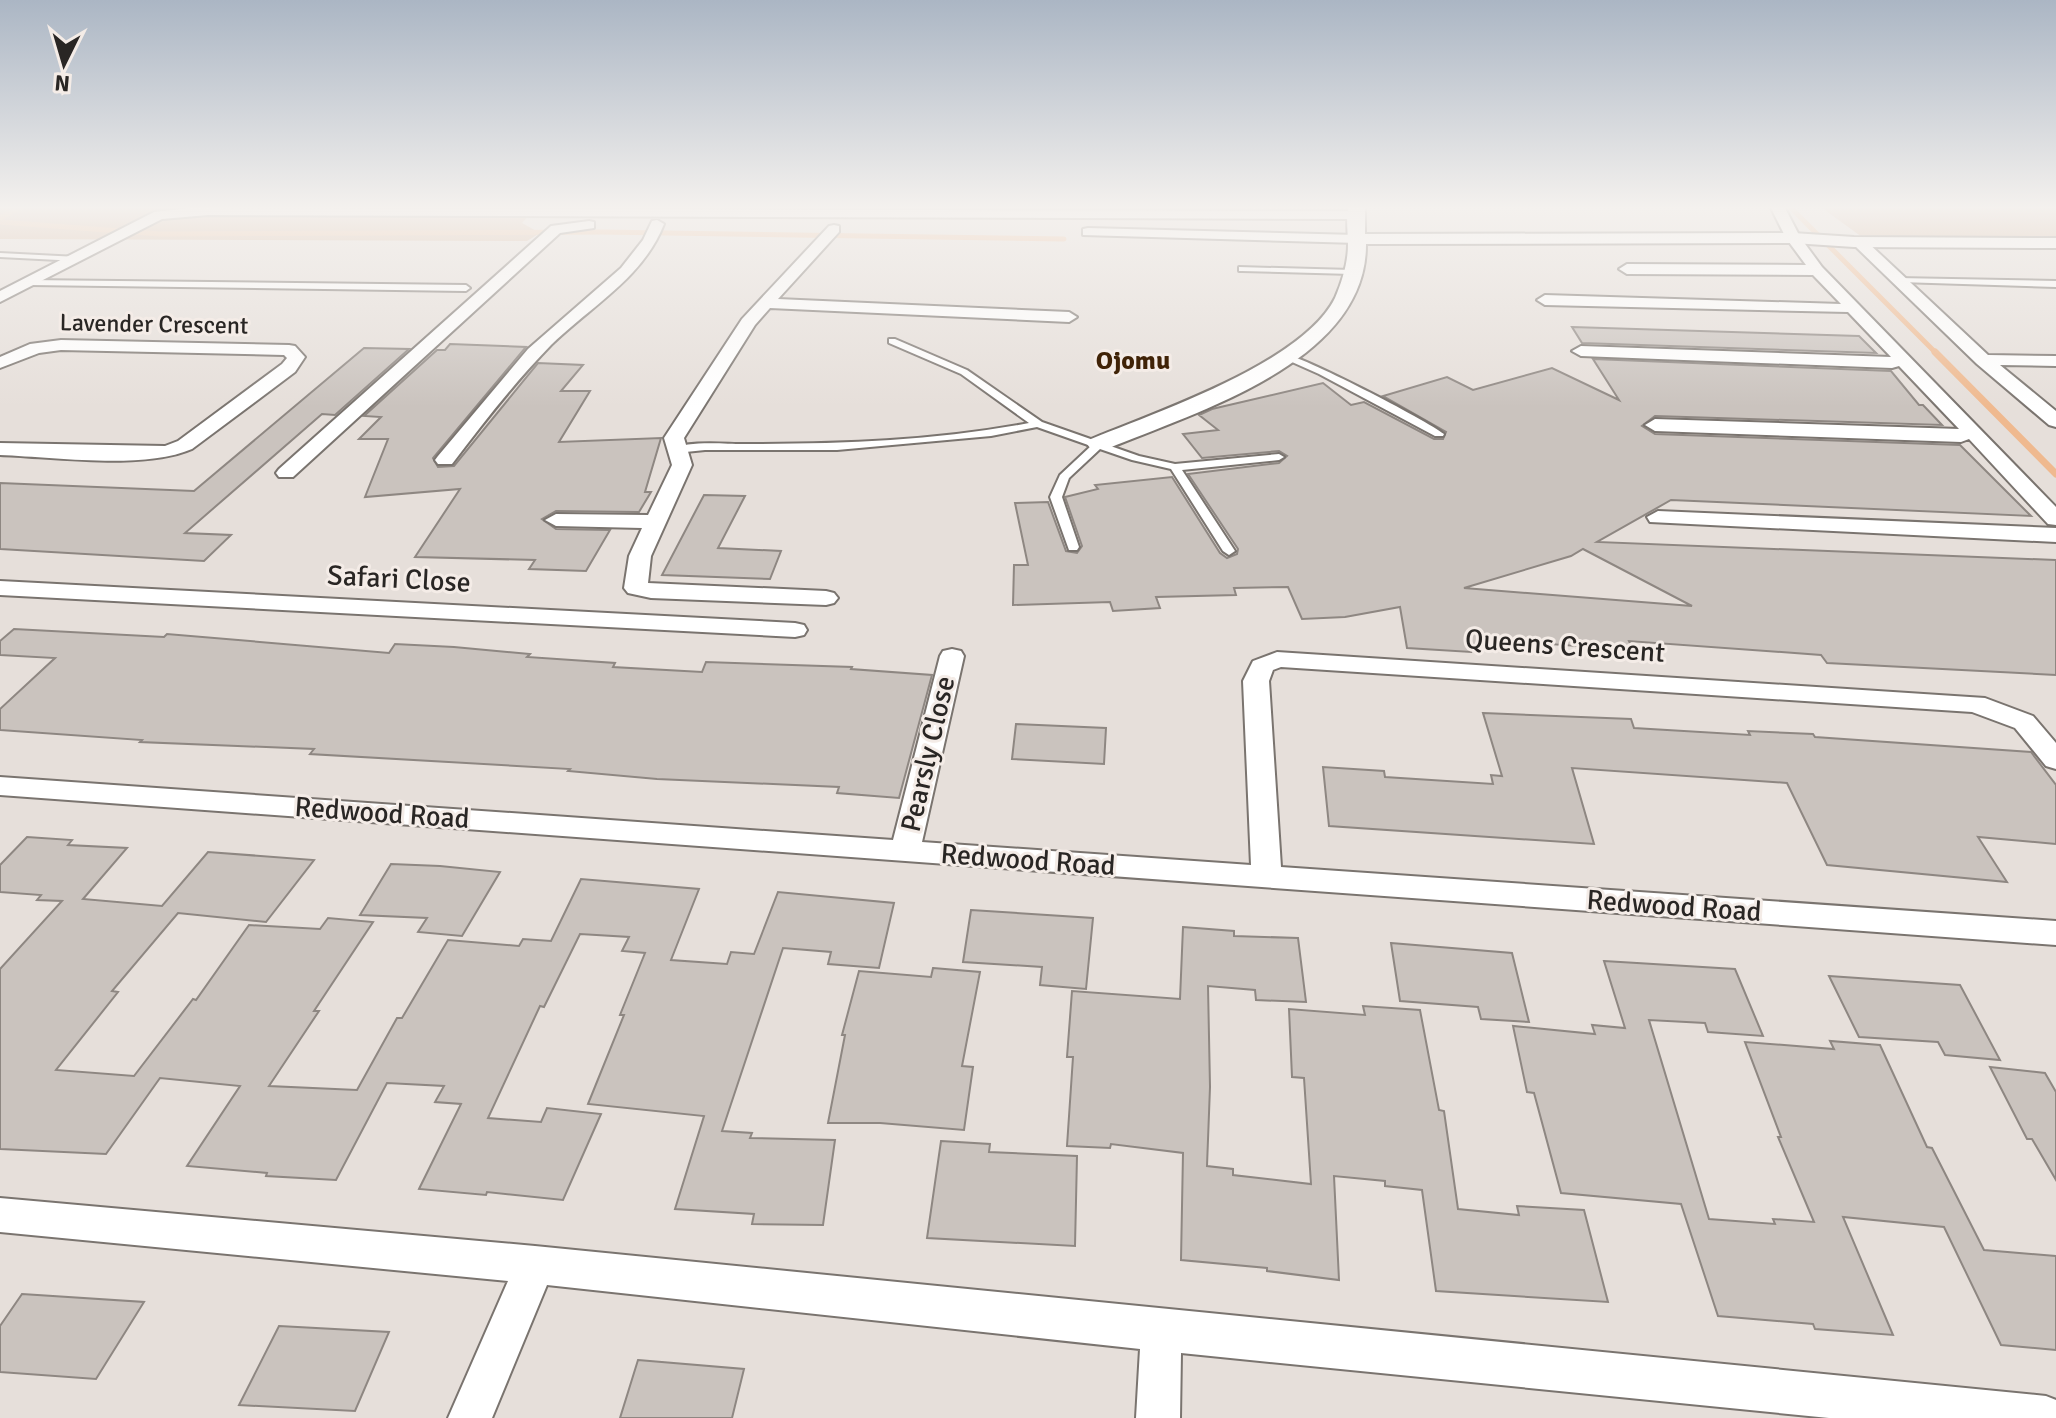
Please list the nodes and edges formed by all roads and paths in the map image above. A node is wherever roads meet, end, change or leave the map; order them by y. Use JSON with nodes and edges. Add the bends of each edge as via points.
{"nodes":[{"id":1,"x":46,"y":274,"type":"edge"},
{"id":2,"x":506,"y":274,"type":"edge"},
{"id":3,"x":621,"y":274,"type":"edge"},
{"id":4,"x":796,"y":274,"type":"edge"},
{"id":5,"x":1351,"y":274,"type":"edge"},
{"id":6,"x":1821,"y":274,"type":"edge"},
{"id":7,"x":1893,"y":274,"type":"edge"},
{"id":8,"x":1900,"y":280,"type":"junction"},
{"id":9,"x":30,"y":282,"type":"junction"},
{"id":10,"x":2056,"y":284,"type":"edge"},
{"id":11,"x":466,"y":288,"type":"dead end"},
{"id":12,"x":0,"y":297,"type":"edge"},
{"id":13,"x":1545,"y":300,"type":"dead end"},
{"id":14,"x":768,"y":303,"type":"junction"},
{"id":15,"x":1852,"y":305,"type":"junction"},
{"id":16,"x":1069,"y":317,"type":"dead end"},
{"id":17,"x":892,"y":341,"type":"dead end"},
{"id":18,"x":1581,"y":351,"type":"dead end"},
{"id":19,"x":1286,"y":356,"type":"junction"},
{"id":20,"x":1902,"y":358,"type":"junction"},
{"id":21,"x":8,"y":359,"type":"edge"},
{"id":22,"x":1983,"y":360,"type":"junction"},
{"id":23,"x":2056,"y":361,"type":"edge"},
{"id":24,"x":2054,"y":417,"type":"edge"},
{"id":25,"x":1038,"y":424,"type":"junction"},
{"id":26,"x":1655,"y":425,"type":"dead end"},
{"id":27,"x":1971,"y":430,"type":"junction"},
{"id":28,"x":1439,"y":434,"type":"dead end"},
{"id":29,"x":1099,"y":444,"type":"junction"},
{"id":30,"x":0,"y":449,"type":"edge"},
{"id":31,"x":676,"y":450,"type":"junction"},
{"id":32,"x":1279,"y":457,"type":"dead end"},
{"id":33,"x":445,"y":460,"type":"dead end"},
{"id":34,"x":1175,"y":467,"type":"junction"},
{"id":35,"x":286,"y":473,"type":"dead end"},
{"id":36,"x":1658,"y":517,"type":"dead end"},
{"id":37,"x":2056,"y":519,"type":"edge"},
{"id":38,"x":556,"y":520,"type":"dead end"},
{"id":39,"x":656,"y":522,"type":"junction"},
{"id":40,"x":2056,"y":535,"type":"edge"},
{"id":41,"x":1073,"y":547,"type":"dead end"},
{"id":42,"x":1229,"y":551,"type":"dead end"},
{"id":43,"x":0,"y":588,"type":"edge"},
{"id":44,"x":826,"y":598,"type":"dead end"},
{"id":45,"x":795,"y":630,"type":"dead end"},
{"id":46,"x":952,"y":656,"type":"dead end"},
{"id":47,"x":2056,"y":760,"type":"edge"},
{"id":48,"x":0,"y":786,"type":"edge"},
{"id":49,"x":905,"y":851,"type":"junction"},
{"id":50,"x":1267,"y":877,"type":"junction"},
{"id":51,"x":2056,"y":933,"type":"edge"},
{"id":52,"x":0,"y":1215,"type":"edge"},
{"id":53,"x":535,"y":1265,"type":"junction"},
{"id":54,"x":1161,"y":1331,"type":"junction"},
{"id":55,"x":1832,"y":1407,"type":"edge"},
{"id":56,"x":470,"y":1418,"type":"edge"},
{"id":57,"x":1158,"y":1418,"type":"edge"},
{"id":58,"x":2046,"y":1418,"type":"edge"}],
"edges":[{"from":1,"to":9,"type":"street"},
{"from":2,"to":35,"type":"street"},
{"from":3,"to":33,"type":"street","via":[[510,379]]},
{"from":4,"to":14,"type":"street"},
{"from":5,"to":19,"type":"street","via":[[1343,302]]},
{"from":6,"to":15,"type":"street"},
{"from":7,"to":8,"type":"street"},
{"from":8,"to":10,"type":"lane"},
{"from":8,"to":22,"type":"street"},
{"from":9,"to":11,"type":"lane"},
{"from":9,"to":12,"type":"street"},
{"from":13,"to":15,"type":"street","via":[[1842,309]]},
{"from":14,"to":16,"type":"street"},
{"from":14,"to":31,"type":"street","via":[[748,322],[674,438]]},
{"from":15,"to":20,"type":"street"},
{"from":17,"to":25,"type":"lane","via":[[964,372]]},
{"from":18,"to":20,"type":"street","via":[[1892,363]]},
{"from":19,"to":28,"type":"lane"},
{"from":19,"to":29,"type":"street","via":[[1258,374]]},
{"from":20,"to":27,"type":"street"},
{"from":21,"to":30,"type":"street","name":"Lavender Crescent","via":[[61,345],[289,350],[296,357],[289,368],[169,452]]},
{"from":22,"to":23,"type":"street"},
{"from":22,"to":24,"type":"street"},
{"from":25,"to":29,"type":"lane"},
{"from":25,"to":31,"type":"lane","via":[[837,447]]},
{"from":26,"to":27,"type":"street","via":[[1961,436]]},
{"from":27,"to":37,"type":"street"},
{"from":29,"to":34,"type":"lane"},
{"from":29,"to":41,"type":"lane","via":[[1064,477],[1056,497]]},
{"from":31,"to":39,"type":"street","via":[[682,465]]},
{"from":32,"to":34,"type":"lane"},
{"from":34,"to":42,"type":"lane"},
{"from":36,"to":40,"type":"street"},
{"from":38,"to":39,"type":"street"},
{"from":39,"to":44,"type":"street","via":[[640,556],[636,588]]},
{"from":43,"to":45,"type":"street","name":"Safari Close"},
{"from":46,"to":49,"type":"street","name":"Pearsly Close"},
{"from":47,"to":50,"type":"street","name":"Queens Crescent","via":[[2024,722],[1976,704],[1277,659],[1262,666],[1256,681]]},
{"from":48,"to":49,"type":"street","name":"Redwood Road"},
{"from":49,"to":50,"type":"street","name":"Redwood Road"},
{"from":50,"to":51,"type":"street","name":"Redwood Road"},
{"from":52,"to":53,"type":"street"},
{"from":53,"to":54,"type":"street"},
{"from":53,"to":56,"type":"street"},
{"from":54,"to":55,"type":"street"},
{"from":54,"to":57,"type":"street"},
{"from":55,"to":58,"type":"street"}]}
